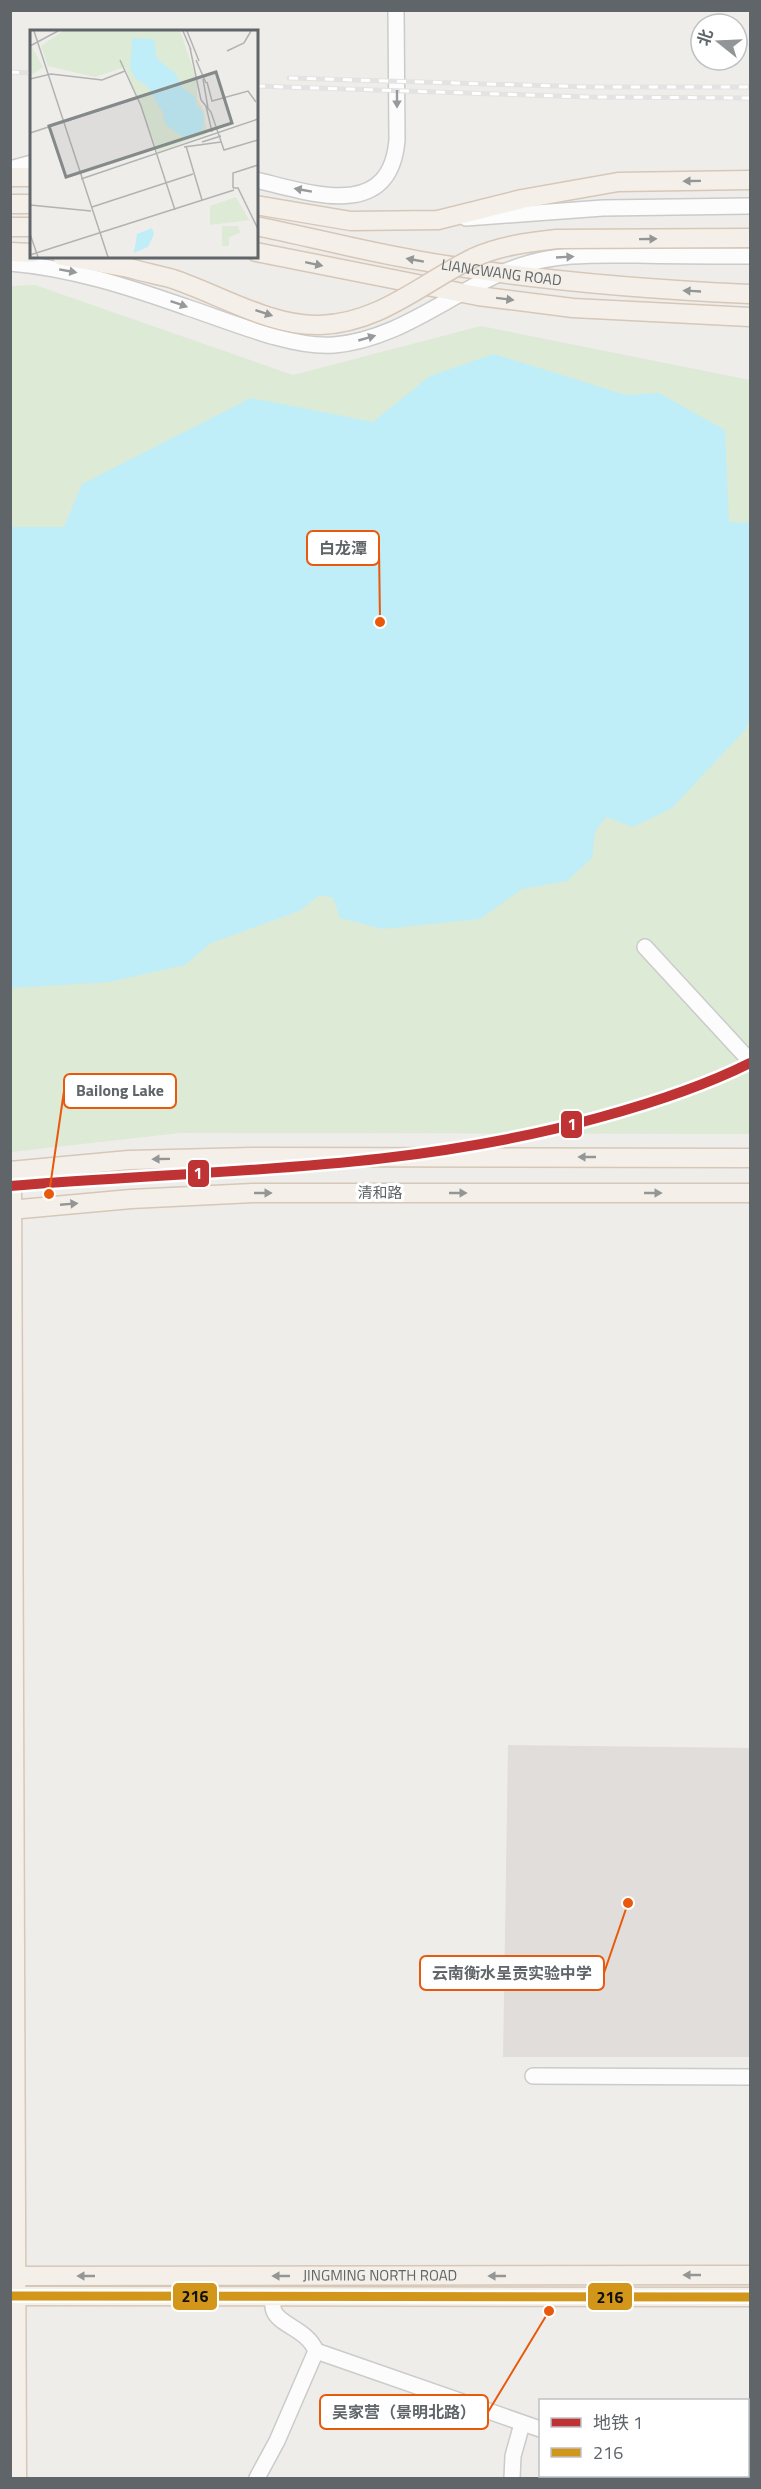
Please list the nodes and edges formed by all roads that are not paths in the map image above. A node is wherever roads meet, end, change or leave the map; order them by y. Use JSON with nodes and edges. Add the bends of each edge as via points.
{"nodes":[{"id":1,"x":396,"y":10,"type":"edge"},
{"id":2,"x":30,"y":164,"type":"edge"},
{"id":3,"x":10,"y":170,"type":"edge"},
{"id":4,"x":10,"y":177,"type":"edge"},
{"id":5,"x":30,"y":177,"type":"edge"},
{"id":6,"x":258,"y":180,"type":"edge"},
{"id":7,"x":750,"y":180,"type":"edge"},
{"id":8,"x":10,"y":204,"type":"edge"},
{"id":9,"x":30,"y":204,"type":"edge"},
{"id":10,"x":259,"y":205,"type":"edge"},
{"id":11,"x":750,"y":206,"type":"edge"},
{"id":12,"x":438,"y":220,"type":"junction"},
{"id":13,"x":258,"y":226,"type":"edge"},
{"id":14,"x":10,"y":227,"type":"edge"},
{"id":15,"x":30,"y":227,"type":"edge"},
{"id":16,"x":750,"y":238,"type":"edge"},
{"id":17,"x":10,"y":252,"type":"edge"},
{"id":18,"x":258,"y":252,"type":"edge"},
{"id":19,"x":30,"y":253,"type":"edge"},
{"id":20,"x":750,"y":256,"type":"edge"},
{"id":21,"x":73,"y":258,"type":"edge"},
{"id":22,"x":10,"y":263,"type":"edge"},
{"id":23,"x":750,"y":294,"type":"edge"},
{"id":24,"x":750,"y":317,"type":"edge"},
{"id":25,"x":645,"y":948,"type":"dead end"},
{"id":26,"x":750,"y":1061,"type":"edge"},
{"id":27,"x":750,"y":1158,"type":"edge"},
{"id":28,"x":11,"y":1171,"type":"edge"},
{"id":29,"x":750,"y":1193,"type":"edge"},
{"id":30,"x":12,"y":1210,"type":"edge"},
{"id":31,"x":533,"y":2076,"type":"dead end"},
{"id":32,"x":750,"y":2078,"type":"edge"},
{"id":33,"x":14,"y":2276,"type":"edge"},
{"id":34,"x":750,"y":2276,"type":"edge"},
{"id":35,"x":14,"y":2296,"type":"edge"},
{"id":36,"x":273,"y":2296,"type":"junction"},
{"id":37,"x":750,"y":2297,"type":"edge"},
{"id":38,"x":316,"y":2350,"type":"junction"},
{"id":39,"x":522,"y":2424,"type":"junction"},
{"id":40,"x":539,"y":2429,"type":"edge"},
{"id":41,"x":17,"y":2478,"type":"edge"},
{"id":42,"x":257,"y":2478,"type":"edge"},
{"id":43,"x":512,"y":2478,"type":"edge"}],
"edges":[{"from":1,"to":6,"type":"street","one_way":true,"via":[[396,155],[392,168],[378,185],[351,196]]},
{"from":2,"to":3,"type":"street"},
{"from":4,"to":5,"type":"main road"},
{"from":7,"to":12,"type":"main road","one_way":true,"via":[[618,183],[522,199]]},
{"from":8,"to":9,"type":"main road"},
{"from":10,"to":12,"type":"main road","via":[[351,220]]},
{"from":11,"to":12,"type":"street","via":[[603,208]]},
{"from":23,"to":13,"type":"main road","name":"LIANGWANG ROAD","one_way":true,"via":[[592,284],[500,273],[415,260]]},
{"from":14,"to":15,"type":"main road"},
{"from":21,"to":16,"type":"main road","one_way":true,"bridge":true,"via":[[172,279],[286,320],[318,325],[370,316],[476,257],[528,242]]},
{"from":17,"to":19,"type":"main road"},
{"from":18,"to":24,"type":"main road","name":"LIANGWANG ROAD","one_way":true,"via":[[488,297],[573,308]]},
{"from":22,"to":20,"type":"street","one_way":true,"via":[[123,286],[286,340],[333,345],[401,326],[481,281],[554,257]]},
{"from":25,"to":26,"type":"street"},
{"from":27,"to":28,"type":"main road","one_way":true,"via":[[253,1157],[129,1160]]},
{"from":28,"to":30,"type":"main road"},
{"from":30,"to":29,"type":"main road","name":"清和路","one_way":true,"via":[[130,1199],[253,1194]]},
{"from":30,"to":33,"type":"main road"},
{"from":31,"to":32,"type":"street"},
{"from":34,"to":33,"type":"main road","name":"JINGMING NORTH ROAD","one_way":true},
{"from":33,"to":35,"type":"main road"},
{"from":35,"to":36,"type":"main road","name":"JINGMING NORTH ROAD"},
{"from":35,"to":41,"type":"main road"},
{"from":36,"to":37,"type":"main road","name":"JINGMING NORTH ROAD"},
{"from":36,"to":38,"type":"street","via":[[274,2312],[305,2335]]},
{"from":38,"to":39,"type":"street"},
{"from":38,"to":42,"type":"street"},
{"from":39,"to":40,"type":"street"},
{"from":39,"to":43,"type":"street","via":[[513,2456]]}]}
